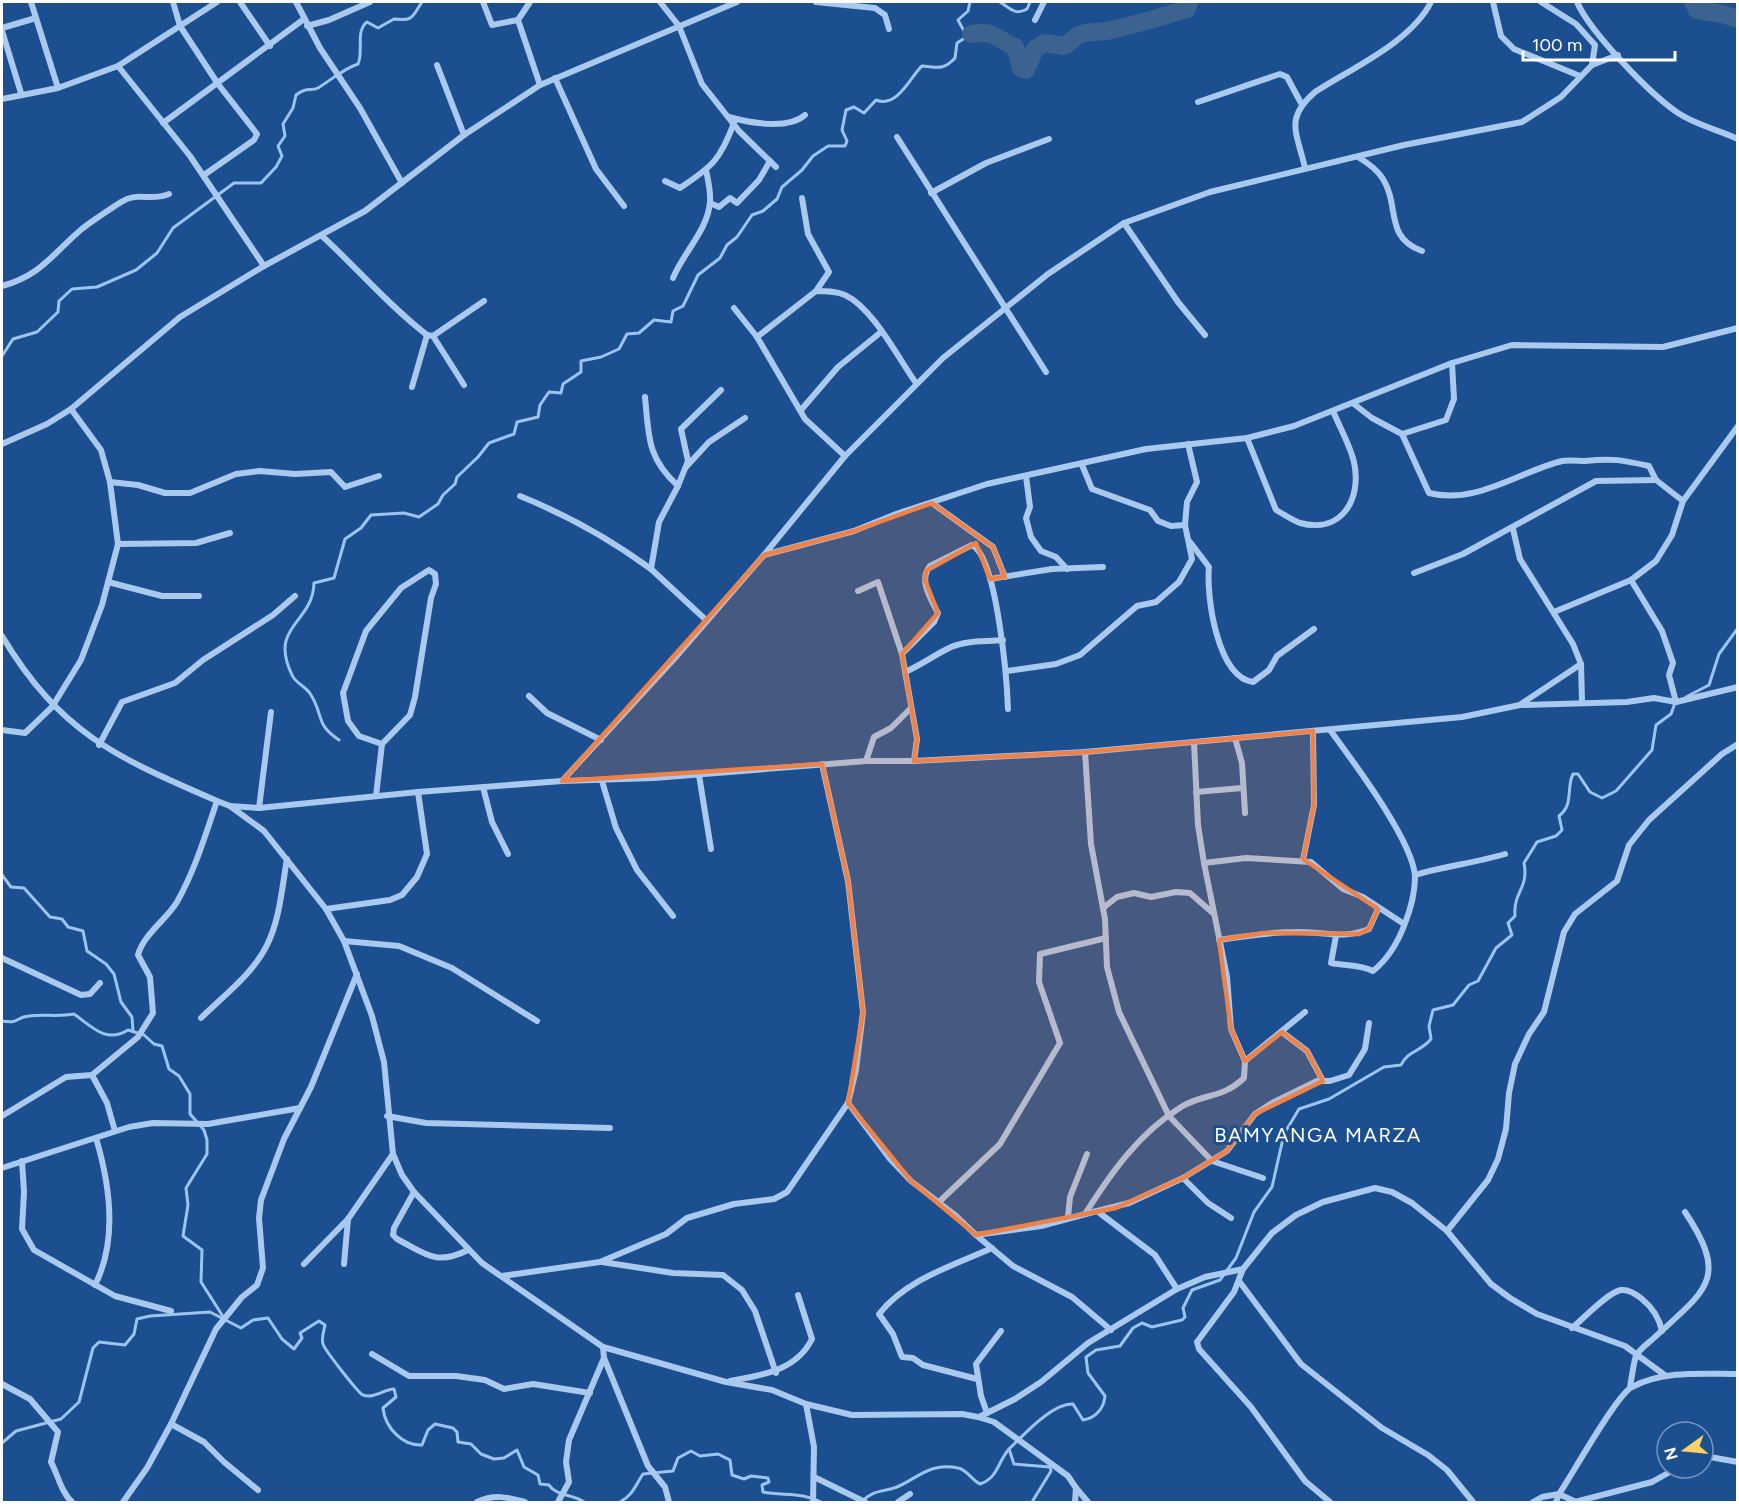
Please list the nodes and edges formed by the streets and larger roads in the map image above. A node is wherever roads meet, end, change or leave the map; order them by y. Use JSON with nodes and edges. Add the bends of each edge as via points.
{"nodes":[{"id":1,"x":31,"y":2,"type":"edge"},
{"id":2,"x":173,"y":2,"type":"edge"},
{"id":3,"x":217,"y":2,"type":"edge"},
{"id":4,"x":240,"y":2,"type":"edge"},
{"id":5,"x":296,"y":2,"type":"edge"},
{"id":6,"x":370,"y":2,"type":"edge"},
{"id":7,"x":483,"y":2,"type":"edge"},
{"id":8,"x":530,"y":2,"type":"edge"},
{"id":9,"x":660,"y":2,"type":"edge"},
{"id":10,"x":737,"y":2,"type":"edge"},
{"id":11,"x":816,"y":2,"type":"edge"},
{"id":12,"x":1044,"y":2,"type":"edge"},
{"id":13,"x":1431,"y":2,"type":"edge"},
{"id":14,"x":1493,"y":2,"type":"edge"},
{"id":15,"x":1541,"y":2,"type":"edge"},
{"id":16,"x":1577,"y":2,"type":"edge"},
{"id":17,"x":36,"y":18,"type":"junction"},
{"id":18,"x":518,"y":20,"type":"junction"},
{"id":19,"x":1035,"y":20,"type":"dead end"},
{"id":20,"x":305,"y":22,"type":"junction"},
{"id":21,"x":180,"y":26,"type":"junction"},
{"id":22,"x":679,"y":26,"type":"junction"},
{"id":23,"x":889,"y":29,"type":"dead end"},
{"id":24,"x":2,"y":30,"type":"edge"},
{"id":25,"x":270,"y":46,"type":"junction"},
{"id":26,"x":1618,"y":55,"type":"junction"},
{"id":27,"x":437,"y":65,"type":"dead end"},
{"id":28,"x":1592,"y":65,"type":"junction"},
{"id":29,"x":118,"y":66,"type":"junction"},
{"id":30,"x":1580,"y":76,"type":"junction"},
{"id":31,"x":555,"y":78,"type":"junction"},
{"id":32,"x":218,"y":84,"type":"junction"},
{"id":33,"x":540,"y":85,"type":"junction"},
{"id":34,"x":58,"y":88,"type":"junction"},
{"id":35,"x":21,"y":93,"type":"junction"},
{"id":36,"x":2,"y":99,"type":"edge"},
{"id":37,"x":1198,"y":102,"type":"dead end"},
{"id":38,"x":1302,"y":104,"type":"junction"},
{"id":39,"x":805,"y":115,"type":"dead end"},
{"id":40,"x":729,"y":117,"type":"junction"},
{"id":41,"x":163,"y":123,"type":"junction"},
{"id":42,"x":734,"y":123,"type":"junction"},
{"id":43,"x":464,"y":135,"type":"junction"},
{"id":44,"x":897,"y":137,"type":"dead end"},
{"id":45,"x":1737,"y":138,"type":"edge"},
{"id":46,"x":1049,"y":139,"type":"dead end"},
{"id":47,"x":1358,"y":157,"type":"junction"},
{"id":48,"x":770,"y":161,"type":"junction"},
{"id":49,"x":776,"y":167,"type":"dead end"},
{"id":50,"x":1305,"y":168,"type":"junction"},
{"id":51,"x":706,"y":170,"type":"junction"},
{"id":52,"x":204,"y":175,"type":"junction"},
{"id":53,"x":665,"y":181,"type":"dead end"},
{"id":54,"x":402,"y":183,"type":"junction"},
{"id":55,"x":931,"y":193,"type":"junction"},
{"id":56,"x":169,"y":194,"type":"dead end"},
{"id":57,"x":802,"y":198,"type":"dead end"},
{"id":58,"x":710,"y":203,"type":"junction"},
{"id":59,"x":624,"y":206,"type":"dead end"},
{"id":60,"x":1124,"y":223,"type":"junction"},
{"id":61,"x":321,"y":236,"type":"junction"},
{"id":62,"x":1422,"y":251,"type":"dead end"},
{"id":63,"x":264,"y":266,"type":"junction"},
{"id":64,"x":673,"y":278,"type":"dead end"},
{"id":65,"x":2,"y":286,"type":"edge"},
{"id":66,"x":816,"y":291,"type":"junction"},
{"id":67,"x":484,"y":301,"type":"dead end"},
{"id":68,"x":1004,"y":307,"type":"junction"},
{"id":69,"x":734,"y":308,"type":"dead end"},
{"id":70,"x":1737,"y":328,"type":"edge"},
{"id":71,"x":881,"y":332,"type":"junction"},
{"id":72,"x":430,"y":335,"type":"junction"},
{"id":73,"x":1205,"y":335,"type":"dead end"},
{"id":74,"x":757,"y":337,"type":"junction"},
{"id":75,"x":1452,"y":363,"type":"junction"},
{"id":76,"x":1046,"y":372,"type":"dead end"},
{"id":77,"x":916,"y":383,"type":"junction"},
{"id":78,"x":464,"y":385,"type":"dead end"},
{"id":79,"x":412,"y":387,"type":"dead end"},
{"id":80,"x":721,"y":390,"type":"dead end"},
{"id":81,"x":645,"y":397,"type":"dead end"},
{"id":82,"x":1354,"y":404,"type":"junction"},
{"id":83,"x":71,"y":409,"type":"junction"},
{"id":84,"x":801,"y":410,"type":"junction"},
{"id":85,"x":1333,"y":411,"type":"junction"},
{"id":86,"x":745,"y":418,"type":"dead end"},
{"id":87,"x":1737,"y":426,"type":"edge"},
{"id":88,"x":1402,"y":434,"type":"junction"},
{"id":89,"x":1247,"y":438,"type":"junction"},
{"id":90,"x":2,"y":444,"type":"edge"},
{"id":91,"x":1188,"y":444,"type":"junction"},
{"id":92,"x":844,"y":456,"type":"junction"},
{"id":93,"x":1082,"y":465,"type":"junction"},
{"id":94,"x":683,"y":470,"type":"junction"},
{"id":95,"x":379,"y":476,"type":"dead end"},
{"id":96,"x":1026,"y":476,"type":"junction"},
{"id":97,"x":1656,"y":480,"type":"junction"},
{"id":98,"x":110,"y":482,"type":"junction"},
{"id":99,"x":678,"y":486,"type":"junction"},
{"id":100,"x":520,"y":496,"type":"dead end"},
{"id":101,"x":1683,"y":501,"type":"junction"},
{"id":102,"x":932,"y":503,"type":"junction"},
{"id":103,"x":1185,"y":525,"type":"junction"},
{"id":104,"x":1513,"y":529,"type":"junction"},
{"id":105,"x":230,"y":533,"type":"dead end"},
{"id":106,"x":1190,"y":541,"type":"junction"},
{"id":107,"x":118,"y":544,"type":"junction"},
{"id":108,"x":764,"y":555,"type":"junction"},
{"id":109,"x":1103,"y":567,"type":"dead end"},
{"id":110,"x":651,"y":569,"type":"junction"},
{"id":111,"x":1067,"y":569,"type":"junction"},
{"id":112,"x":1414,"y":573,"type":"dead end"},
{"id":113,"x":1005,"y":577,"type":"junction"},
{"id":114,"x":990,"y":579,"type":"junction"},
{"id":115,"x":1631,"y":580,"type":"junction"},
{"id":116,"x":108,"y":582,"type":"junction"},
{"id":117,"x":858,"y":591,"type":"dead end"},
{"id":118,"x":199,"y":596,"type":"dead end"},
{"id":119,"x":294,"y":596,"type":"dead end"},
{"id":120,"x":1554,"y":612,"type":"junction"},
{"id":121,"x":706,"y":620,"type":"junction"},
{"id":122,"x":1314,"y":629,"type":"dead end"},
{"id":123,"x":2,"y":636,"type":"edge"},
{"id":124,"x":1003,"y":640,"type":"junction"},
{"id":125,"x":902,"y":654,"type":"junction"},
{"id":126,"x":1581,"y":664,"type":"junction"},
{"id":127,"x":1006,"y":671,"type":"junction"},
{"id":128,"x":905,"y":672,"type":"junction"},
{"id":129,"x":1737,"y":687,"type":"edge"},
{"id":130,"x":529,"y":696,"type":"dead end"},
{"id":131,"x":1582,"y":702,"type":"junction"},
{"id":132,"x":1676,"y":702,"type":"junction"},
{"id":133,"x":1520,"y":705,"type":"junction"},
{"id":134,"x":52,"y":706,"type":"junction"},
{"id":135,"x":910,"y":708,"type":"junction"},
{"id":136,"x":1008,"y":709,"type":"dead end"},
{"id":137,"x":271,"y":712,"type":"dead end"},
{"id":138,"x":2,"y":730,"type":"edge"},
{"id":139,"x":1330,"y":730,"type":"junction"},
{"id":140,"x":1313,"y":731,"type":"junction"},
{"id":141,"x":1235,"y":738,"type":"junction"},
{"id":142,"x":601,"y":740,"type":"junction"},
{"id":143,"x":1194,"y":742,"type":"junction"},
{"id":144,"x":382,"y":744,"type":"junction"},
{"id":145,"x":1737,"y":744,"type":"edge"},
{"id":146,"x":99,"y":745,"type":"junction"},
{"id":147,"x":1085,"y":752,"type":"junction"},
{"id":148,"x":866,"y":761,"type":"junction"},
{"id":149,"x":914,"y":761,"type":"junction"},
{"id":150,"x":822,"y":764,"type":"junction"},
{"id":151,"x":699,"y":775,"type":"junction"},
{"id":152,"x":562,"y":781,"type":"junction"},
{"id":153,"x":603,"y":781,"type":"junction"},
{"id":154,"x":483,"y":787,"type":"junction"},
{"id":155,"x":1242,"y":788,"type":"junction"},
{"id":156,"x":418,"y":792,"type":"junction"},
{"id":157,"x":1196,"y":792,"type":"junction"},
{"id":158,"x":376,"y":796,"type":"junction"},
{"id":159,"x":217,"y":801,"type":"junction"},
{"id":160,"x":230,"y":806,"type":"junction"},
{"id":161,"x":259,"y":808,"type":"junction"},
{"id":162,"x":1245,"y":813,"type":"dead end"},
{"id":163,"x":711,"y":849,"type":"dead end"},
{"id":164,"x":508,"y":854,"type":"dead end"},
{"id":165,"x":1505,"y":854,"type":"dead end"},
{"id":166,"x":287,"y":859,"type":"junction"},
{"id":167,"x":1303,"y":860,"type":"junction"},
{"id":168,"x":1204,"y":863,"type":"junction"},
{"id":169,"x":1415,"y":875,"type":"junction"},
{"id":170,"x":1103,"y":908,"type":"junction"},
{"id":171,"x":326,"y":909,"type":"junction"},
{"id":172,"x":1378,"y":909,"type":"junction"},
{"id":173,"x":1214,"y":914,"type":"junction"},
{"id":174,"x":673,"y":916,"type":"dead end"},
{"id":175,"x":1404,"y":924,"type":"junction"},
{"id":176,"x":1336,"y":936,"type":"junction"},
{"id":177,"x":1106,"y":938,"type":"junction"},
{"id":178,"x":1219,"y":940,"type":"junction"},
{"id":179,"x":344,"y":941,"type":"junction"},
{"id":180,"x":2,"y":957,"type":"edge"},
{"id":181,"x":357,"y":974,"type":"junction"},
{"id":182,"x":100,"y":983,"type":"dead end"},
{"id":183,"x":1305,"y":1012,"type":"dead end"},
{"id":184,"x":201,"y":1018,"type":"dead end"},
{"id":185,"x":537,"y":1021,"type":"dead end"},
{"id":186,"x":1370,"y":1023,"type":"dead end"},
{"id":187,"x":1282,"y":1032,"type":"junction"},
{"id":188,"x":1245,"y":1061,"type":"junction"},
{"id":189,"x":92,"y":1075,"type":"junction"},
{"id":190,"x":1323,"y":1081,"type":"junction"},
{"id":191,"x":848,"y":1103,"type":"junction"},
{"id":192,"x":300,"y":1108,"type":"junction"},
{"id":193,"x":2,"y":1116,"type":"edge"},
{"id":194,"x":387,"y":1116,"type":"junction"},
{"id":195,"x":1169,"y":1116,"type":"junction"},
{"id":196,"x":610,"y":1128,"type":"dead end"},
{"id":197,"x":115,"y":1131,"type":"junction"},
{"id":198,"x":96,"y":1138,"type":"junction"},
{"id":199,"x":393,"y":1154,"type":"junction"},
{"id":200,"x":1087,"y":1154,"type":"dead end"},
{"id":201,"x":22,"y":1161,"type":"junction"},
{"id":202,"x":1212,"y":1161,"type":"junction"},
{"id":203,"x":2,"y":1168,"type":"edge"},
{"id":204,"x":1183,"y":1178,"type":"junction"},
{"id":205,"x":1263,"y":1178,"type":"dead end"},
{"id":206,"x":414,"y":1192,"type":"junction"},
{"id":207,"x":939,"y":1202,"type":"junction"},
{"id":208,"x":1097,"y":1211,"type":"junction"},
{"id":209,"x":1684,"y":1212,"type":"dead end"},
{"id":210,"x":1085,"y":1214,"type":"junction"},
{"id":211,"x":1068,"y":1217,"type":"junction"},
{"id":212,"x":348,"y":1218,"type":"junction"},
{"id":213,"x":1231,"y":1218,"type":"dead end"},
{"id":214,"x":1448,"y":1231,"type":"junction"},
{"id":215,"x":976,"y":1235,"type":"junction"},
{"id":216,"x":992,"y":1248,"type":"junction"},
{"id":217,"x":468,"y":1250,"type":"junction"},
{"id":218,"x":600,"y":1262,"type":"junction"},
{"id":219,"x":304,"y":1264,"type":"dead end"},
{"id":220,"x":344,"y":1264,"type":"dead end"},
{"id":221,"x":1243,"y":1269,"type":"junction"},
{"id":222,"x":501,"y":1276,"type":"junction"},
{"id":223,"x":1239,"y":1281,"type":"junction"},
{"id":224,"x":96,"y":1285,"type":"junction"},
{"id":225,"x":1177,"y":1288,"type":"junction"},
{"id":226,"x":798,"y":1295,"type":"dead end"},
{"id":227,"x":171,"y":1311,"type":"dead end"},
{"id":228,"x":1572,"y":1328,"type":"junction"},
{"id":229,"x":1111,"y":1330,"type":"junction"},
{"id":230,"x":1662,"y":1330,"type":"junction"},
{"id":231,"x":1001,"y":1331,"type":"dead end"},
{"id":232,"x":603,"y":1347,"type":"junction"},
{"id":233,"x":372,"y":1354,"type":"dead end"},
{"id":234,"x":1637,"y":1354,"type":"junction"},
{"id":235,"x":604,"y":1358,"type":"junction"},
{"id":236,"x":776,"y":1372,"type":"junction"},
{"id":237,"x":1737,"y":1374,"type":"edge"},
{"id":238,"x":1666,"y":1376,"type":"junction"},
{"id":239,"x":978,"y":1379,"type":"junction"},
{"id":240,"x":726,"y":1382,"type":"junction"},
{"id":241,"x":2,"y":1384,"type":"edge"},
{"id":242,"x":1630,"y":1387,"type":"junction"},
{"id":243,"x":590,"y":1393,"type":"junction"},
{"id":244,"x":806,"y":1404,"type":"junction"},
{"id":245,"x":987,"y":1413,"type":"junction"},
{"id":246,"x":978,"y":1417,"type":"junction"},
{"id":247,"x":171,"y":1424,"type":"junction"},
{"id":248,"x":1715,"y":1457,"type":"edge"},
{"id":249,"x":1737,"y":1462,"type":"edge"},
{"id":250,"x":814,"y":1477,"type":"junction"},
{"id":251,"x":1656,"y":1480,"type":"edge"},
{"id":252,"x":1076,"y":1488,"type":"junction"},
{"id":253,"x":258,"y":1490,"type":"dead end"},
{"id":254,"x":910,"y":1494,"type":"dead end"},
{"id":255,"x":1559,"y":1494,"type":"junction"},
{"id":256,"x":813,"y":1499,"type":"edge"},
{"id":257,"x":559,"y":1501,"type":"edge"},
{"id":258,"x":1576,"y":1502,"type":"edge"},
{"id":259,"x":72,"y":1503,"type":"edge"},
{"id":260,"x":123,"y":1503,"type":"edge"},
{"id":261,"x":477,"y":1503,"type":"edge"},
{"id":262,"x":525,"y":1503,"type":"edge"},
{"id":263,"x":669,"y":1503,"type":"edge"},
{"id":264,"x":865,"y":1503,"type":"edge"},
{"id":265,"x":898,"y":1503,"type":"edge"},
{"id":266,"x":1075,"y":1503,"type":"edge"},
{"id":267,"x":1089,"y":1503,"type":"edge"},
{"id":268,"x":1330,"y":1503,"type":"edge"},
{"id":269,"x":1473,"y":1503,"type":"edge"},
{"id":270,"x":1533,"y":1503,"type":"edge"},
{"id":271,"x":1557,"y":1503,"type":"edge"}],
"edges":[{"from":1,"to":17,"type":"street"},
{"from":2,"to":21,"type":"street"},
{"from":3,"to":21,"type":"street"},
{"from":4,"to":25,"type":"street"},
{"from":5,"to":20,"type":"street"},
{"from":6,"to":20,"type":"street","via":[[329,20]]},
{"from":7,"to":18,"type":"street","via":[[492,25]]},
{"from":8,"to":18,"type":"street"},
{"from":9,"to":22,"type":"street"},
{"from":10,"to":22,"type":"street"},
{"from":11,"to":23,"type":"street","via":[[875,8],[885,15]]},
{"from":12,"to":19,"type":"street"},
{"from":13,"to":38,"type":"street","via":[[1408,32]]},
{"from":14,"to":30,"type":"street","via":[[1501,36],[1514,49]]},
{"from":15,"to":28,"type":"street","via":[[1576,24],[1595,45]]},
{"from":16,"to":26,"type":"street","via":[[1598,36]]},
{"from":17,"to":24,"type":"street"},
{"from":17,"to":34,"type":"street"},
{"from":18,"to":33,"type":"street"},
{"from":20,"to":25,"type":"street"},
{"from":20,"to":54,"type":"street"},
{"from":21,"to":29,"type":"street"},
{"from":21,"to":32,"type":"street"},
{"from":22,"to":31,"type":"street"},
{"from":22,"to":40,"type":"street","via":[[702,84]]},
{"from":24,"to":35,"type":"street"},
{"from":25,"to":32,"type":"street"},
{"from":26,"to":28,"type":"street"},
{"from":26,"to":45,"type":"street","via":[[1680,114]]},
{"from":27,"to":43,"type":"street"},
{"from":28,"to":30,"type":"street"},
{"from":29,"to":34,"type":"street"},
{"from":29,"to":41,"type":"street"},
{"from":30,"to":47,"type":"street","via":[[1561,97],[1521,122]]},
{"from":31,"to":33,"type":"street"},
{"from":31,"to":59,"type":"street","via":[[596,169]]},
{"from":32,"to":41,"type":"street"},
{"from":32,"to":52,"type":"street","via":[[258,134]]},
{"from":33,"to":43,"type":"street"},
{"from":34,"to":35,"type":"street"},
{"from":35,"to":36,"type":"street"},
{"from":37,"to":38,"type":"street","via":[[1280,74],[1287,77]]},
{"from":38,"to":50,"type":"street","via":[[1295,113],[1295,123]]},
{"from":39,"to":40,"type":"street","via":[[798,121],[777,124]]},
{"from":40,"to":42,"type":"street"},
{"from":41,"to":52,"type":"street"},
{"from":42,"to":48,"type":"street"},
{"from":42,"to":51,"type":"street","via":[[723,151]]},
{"from":43,"to":54,"type":"street"},
{"from":44,"to":55,"type":"street"},
{"from":46,"to":55,"type":"street","via":[[986,163]]},
{"from":47,"to":50,"type":"street"},
{"from":47,"to":62,"type":"street","via":[[1384,180],[1401,237]]},
{"from":48,"to":49,"type":"street"},
{"from":48,"to":58,"type":"street","via":[[759,180],[737,202],[730,198],[719,207]]},
{"from":50,"to":60,"type":"street","via":[[1190,198]]},
{"from":51,"to":53,"type":"street","via":[[681,188]]},
{"from":51,"to":58,"type":"street"},
{"from":52,"to":63,"type":"street"},
{"from":54,"to":61,"type":"street","via":[[365,211]]},
{"from":55,"to":68,"type":"street"},
{"from":56,"to":65,"type":"street","via":[[157,199],[134,196],[123,201],[84,227],[30,276]]},
{"from":57,"to":66,"type":"street","via":[[808,234],[829,272]]},
{"from":58,"to":64,"type":"street","via":[[702,227]]},
{"from":60,"to":68,"type":"street"},
{"from":60,"to":73,"type":"street"},
{"from":61,"to":63,"type":"street"},
{"from":61,"to":72,"type":"street","via":[[402,315]]},
{"from":63,"to":83,"type":"street","via":[[180,317]]},
{"from":66,"to":71,"type":"street","via":[[844,295],[859,305]]},
{"from":66,"to":74,"type":"street"},
{"from":67,"to":72,"type":"street"},
{"from":68,"to":76,"type":"street"},
{"from":68,"to":77,"type":"street"},
{"from":69,"to":74,"type":"street"},
{"from":70,"to":75,"type":"street","via":[[1663,347],[1512,345]]},
{"from":71,"to":77,"type":"street"},
{"from":71,"to":84,"type":"street","via":[[838,367]]},
{"from":72,"to":78,"type":"street"},
{"from":72,"to":79,"type":"street"},
{"from":74,"to":84,"type":"street"},
{"from":75,"to":82,"type":"street"},
{"from":75,"to":88,"type":"street","via":[[1454,399],[1446,420]]},
{"from":77,"to":92,"type":"street"},
{"from":80,"to":94,"type":"street","via":[[681,429],[688,461]]},
{"from":81,"to":99,"type":"street","via":[[649,443],[662,471]]},
{"from":82,"to":85,"type":"street"},
{"from":82,"to":88,"type":"street"},
{"from":83,"to":90,"type":"street"},
{"from":83,"to":98,"type":"street","via":[[100,450]]},
{"from":84,"to":92,"type":"street","via":[[813,428]]},
{"from":85,"to":89,"type":"street"},
{"from":85,"to":89,"type":"street","via":[[1352,454],[1356,480],[1352,506],[1336,520],[1299,522],[1276,510]]},
{"from":86,"to":94,"type":"street","via":[[709,442]]},
{"from":87,"to":101,"type":"street"},
{"from":88,"to":97,"type":"street","via":[[1429,493],[1446,498],[1493,488],[1564,461],[1605,457],[1649,466]]},
{"from":89,"to":91,"type":"street"},
{"from":91,"to":93,"type":"street","via":[[1146,449]]},
{"from":91,"to":103,"type":"street","via":[[1197,482],[1187,502]]},
{"from":92,"to":108,"type":"street"},
{"from":93,"to":96,"type":"street"},
{"from":93,"to":103,"type":"street","via":[[1092,489],[1150,510],[1158,521],[1171,526]]},
{"from":94,"to":99,"type":"street"},
{"from":95,"to":98,"type":"street","via":[[345,487],[331,472],[260,471],[237,474],[190,493],[165,493]]},
{"from":96,"to":102,"type":"street","via":[[987,484]]},
{"from":96,"to":111,"type":"street","via":[[1030,507],[1026,518],[1031,537],[1041,551],[1056,557]]},
{"from":97,"to":101,"type":"street"},
{"from":97,"to":104,"type":"street","via":[[1596,481]]},
{"from":98,"to":107,"type":"street"},
{"from":99,"to":110,"type":"street","via":[[659,522]]},
{"from":100,"to":110,"type":"street","via":[[565,514]]},
{"from":101,"to":115,"type":"street","via":[[1665,548],[1656,561]]},
{"from":102,"to":108,"type":"street","via":[[854,531]]},
{"from":102,"to":113,"type":"street","via":[[993,547]]},
{"from":103,"to":106,"type":"street"},
{"from":104,"to":112,"type":"street"},
{"from":104,"to":120,"type":"street","via":[[1520,559]]},
{"from":105,"to":107,"type":"street","via":[[195,543]]},
{"from":106,"to":122,"type":"street","via":[[1209,567],[1216,638],[1223,657],[1246,681],[1253,682],[1269,670],[1277,656]]},
{"from":106,"to":127,"type":"street","via":[[1192,559],[1179,582],[1156,602],[1137,606],[1080,655],[1056,664]]},
{"from":107,"to":116,"type":"street"},
{"from":108,"to":121,"type":"street"},
{"from":109,"to":111,"type":"street"},
{"from":110,"to":121,"type":"street"},
{"from":111,"to":113,"type":"street"},
{"from":113,"to":114,"type":"street"},
{"from":114,"to":124,"type":"street"},
{"from":114,"to":125,"type":"street","via":[[975,546],[930,566],[925,580],[938,614]]},
{"from":115,"to":120,"type":"street"},
{"from":115,"to":132,"type":"street","via":[[1662,631],[1672,663],[1669,675]]},
{"from":116,"to":118,"type":"street","via":[[162,596]]},
{"from":116,"to":134,"type":"street","via":[[81,660]]},
{"from":117,"to":125,"type":"street","via":[[878,582]]},
{"from":119,"to":146,"type":"street","via":[[175,683],[122,702]]},
{"from":120,"to":126,"type":"street"},
{"from":121,"to":142,"type":"street"},
{"from":123,"to":134,"type":"street","via":[[23,672]]},
{"from":124,"to":127,"type":"street"},
{"from":124,"to":128,"type":"street","via":[[950,647]]},
{"from":125,"to":128,"type":"street"},
{"from":126,"to":131,"type":"street"},
{"from":126,"to":133,"type":"street"},
{"from":127,"to":136,"type":"street"},
{"from":128,"to":135,"type":"street"},
{"from":129,"to":132,"type":"street"},
{"from":130,"to":142,"type":"street","via":[[547,713]]},
{"from":131,"to":132,"type":"street","via":[[1654,698]]},
{"from":131,"to":133,"type":"street"},
{"from":133,"to":139,"type":"street","via":[[1462,717]]},
{"from":134,"to":138,"type":"street","via":[[24,733]]},
{"from":134,"to":146,"type":"street"},
{"from":135,"to":148,"type":"street","via":[[891,728],[874,737]]},
{"from":135,"to":149,"type":"street","via":[[917,739]]},
{"from":137,"to":161,"type":"street"},
{"from":139,"to":140,"type":"street"},
{"from":139,"to":169,"type":"street","via":[[1394,824]]},
{"from":140,"to":141,"type":"street"},
{"from":140,"to":167,"type":"street","via":[[1314,805]]},
{"from":141,"to":143,"type":"street"},
{"from":141,"to":155,"type":"street","via":[[1242,763]]},
{"from":142,"to":152,"type":"street"},
{"from":143,"to":147,"type":"street"},
{"from":143,"to":157,"type":"street"},
{"from":144,"to":144,"type":"street","via":[[359,736],[348,721],[343,693],[366,631],[400,588],[429,570],[435,574],[436,584],[415,697],[410,715]]},
{"from":144,"to":158,"type":"street"},
{"from":145,"to":214,"type":"street","via":[[1649,820],[1629,845],[1617,881],[1575,914],[1564,932],[1544,1012],[1515,1064],[1498,1159],[1488,1180]]},
{"from":146,"to":159,"type":"street"},
{"from":147,"to":149,"type":"street"},
{"from":147,"to":170,"type":"street","via":[[1091,844]]},
{"from":148,"to":149,"type":"street"},
{"from":148,"to":150,"type":"street"},
{"from":150,"to":151,"type":"street"},
{"from":150,"to":191,"type":"street","via":[[848,880],[863,1012]]},
{"from":151,"to":153,"type":"street"},
{"from":151,"to":163,"type":"street"},
{"from":152,"to":153,"type":"street"},
{"from":152,"to":154,"type":"street"},
{"from":153,"to":174,"type":"street","via":[[616,828],[637,870]]},
{"from":154,"to":156,"type":"street"},
{"from":154,"to":164,"type":"street","via":[[492,822]]},
{"from":155,"to":157,"type":"street"},
{"from":155,"to":162,"type":"street"},
{"from":156,"to":158,"type":"street"},
{"from":156,"to":171,"type":"street","via":[[427,854],[417,877],[402,895],[390,900]]},
{"from":157,"to":168,"type":"street"},
{"from":158,"to":161,"type":"street"},
{"from":159,"to":160,"type":"street"},
{"from":159,"to":189,"type":"street","via":[[195,868],[165,920],[140,947],[140,960],[150,977],[153,1013],[144,1031]]},
{"from":160,"to":161,"type":"street"},
{"from":160,"to":166,"type":"street","via":[[264,831]]},
{"from":165,"to":169,"type":"street"},
{"from":166,"to":171,"type":"street"},
{"from":166,"to":184,"type":"street","via":[[277,918],[267,945],[257,962]]},
{"from":167,"to":168,"type":"street","via":[[1246,858]]},
{"from":167,"to":172,"type":"street","via":[[1317,865],[1335,884]]},
{"from":168,"to":173,"type":"street"},
{"from":169,"to":175,"type":"street","via":[[1410,911]]},
{"from":170,"to":173,"type":"street","via":[[1117,897],[1134,893],[1151,897],[1176,892],[1190,893]]},
{"from":170,"to":177,"type":"street"},
{"from":171,"to":179,"type":"street"},
{"from":172,"to":175,"type":"street"},
{"from":172,"to":176,"type":"street","via":[[1370,929]]},
{"from":173,"to":178,"type":"street"},
{"from":175,"to":176,"type":"street","via":[[1385,961],[1373,971],[1363,965],[1331,963]]},
{"from":176,"to":178,"type":"street","via":[[1264,933]]},
{"from":177,"to":195,"type":"street","via":[[1107,967],[1119,1012]]},
{"from":177,"to":207,"type":"street","via":[[1040,954],[1040,982],[1060,1043],[1000,1144]]},
{"from":178,"to":188,"type":"street","via":[[1227,976],[1231,1029]]},
{"from":179,"to":181,"type":"street"},
{"from":179,"to":185,"type":"street","via":[[399,946],[452,968]]},
{"from":180,"to":182,"type":"street","via":[[81,995],[90,994]]},
{"from":181,"to":192,"type":"street"},
{"from":181,"to":194,"type":"street","via":[[384,1062]]},
{"from":183,"to":187,"type":"street"},
{"from":186,"to":190,"type":"street","via":[[1365,1049],[1349,1075]]},
{"from":187,"to":188,"type":"street"},
{"from":187,"to":190,"type":"street","via":[[1307,1051]]},
{"from":188,"to":195,"type":"street","via":[[1244,1078],[1230,1090],[1195,1100]]},
{"from":189,"to":193,"type":"street","via":[[66,1077]]},
{"from":189,"to":197,"type":"street","via":[[107,1103]]},
{"from":190,"to":202,"type":"street","via":[[1317,1080],[1255,1114],[1227,1151]]},
{"from":191,"to":207,"type":"street","via":[[890,1159]]},
{"from":191,"to":218,"type":"street","via":[[787,1192],[774,1199],[734,1204],[687,1218],[666,1234]]},
{"from":192,"to":197,"type":"street","via":[[208,1124],[153,1123]]},
{"from":192,"to":247,"type":"street","via":[[261,1200],[263,1268],[257,1284],[216,1329]]},
{"from":194,"to":196,"type":"street","via":[[426,1123]]},
{"from":194,"to":199,"type":"street"},
{"from":195,"to":202,"type":"street"},
{"from":195,"to":210,"type":"street","via":[[1128,1153]]},
{"from":197,"to":198,"type":"street"},
{"from":198,"to":201,"type":"street"},
{"from":198,"to":224,"type":"street","via":[[108,1199],[109,1237]]},
{"from":199,"to":206,"type":"street"},
{"from":199,"to":212,"type":"street"},
{"from":200,"to":211,"type":"street","via":[[1070,1197]]},
{"from":201,"to":203,"type":"street"},
{"from":201,"to":224,"type":"street","via":[[25,1238],[34,1250]]},
{"from":202,"to":204,"type":"street"},
{"from":202,"to":205,"type":"street"},
{"from":204,"to":208,"type":"street","via":[[1129,1203]]},
{"from":204,"to":213,"type":"street","via":[[1208,1203]]},
{"from":206,"to":217,"type":"street"},
{"from":206,"to":217,"type":"street","via":[[394,1228],[397,1239],[438,1259]]},
{"from":207,"to":215,"type":"street"},
{"from":208,"to":210,"type":"street"},
{"from":208,"to":225,"type":"street","via":[[1155,1255]]},
{"from":209,"to":230,"type":"street","via":[[1701,1236],[1709,1278],[1701,1294]]},
{"from":210,"to":211,"type":"street"},
{"from":211,"to":215,"type":"street","via":[[1041,1226]]},
{"from":212,"to":219,"type":"street"},
{"from":212,"to":220,"type":"street"},
{"from":214,"to":221,"type":"street","via":[[1392,1192],[1375,1188],[1357,1191],[1296,1215],[1272,1233]]},
{"from":214,"to":228,"type":"street","via":[[1491,1284],[1537,1314]]},
{"from":215,"to":216,"type":"street"},
{"from":216,"to":229,"type":"street","via":[[1013,1266],[1072,1297]]},
{"from":216,"to":239,"type":"street","via":[[921,1280],[892,1297],[879,1314],[902,1357]]},
{"from":217,"to":222,"type":"street"},
{"from":218,"to":222,"type":"street"},
{"from":218,"to":236,"type":"street","via":[[673,1273],[723,1275],[742,1290],[755,1311]]},
{"from":221,"to":223,"type":"street"},
{"from":221,"to":225,"type":"street"},
{"from":222,"to":232,"type":"street"},
{"from":223,"to":268,"type":"street","via":[[1201,1335],[1197,1342],[1199,1350],[1251,1407],[1305,1481]]},
{"from":223,"to":269,"type":"street","via":[[1300,1364],[1383,1428],[1447,1470]]},
{"from":224,"to":227,"type":"street","via":[[115,1296]]},
{"from":225,"to":229,"type":"street"},
{"from":226,"to":236,"type":"street","via":[[812,1339],[806,1352]]},
{"from":228,"to":230,"type":"street","via":[[1621,1290],[1632,1291],[1647,1303],[1659,1318]]},
{"from":228,"to":234,"type":"street"},
{"from":229,"to":245,"type":"street","via":[[1088,1343],[1041,1382]]},
{"from":230,"to":234,"type":"street"},
{"from":231,"to":239,"type":"street","via":[[976,1364]]},
{"from":232,"to":235,"type":"street"},
{"from":232,"to":240,"type":"street"},
{"from":233,"to":243,"type":"street","via":[[409,1376],[456,1376],[485,1380],[504,1389],[533,1384]]},
{"from":234,"to":238,"type":"street"},
{"from":234,"to":242,"type":"street"},
{"from":235,"to":243,"type":"street"},
{"from":235,"to":263,"type":"street","via":[[648,1466],[665,1487]]},
{"from":236,"to":240,"type":"street"},
{"from":237,"to":238,"type":"street"},
{"from":238,"to":242,"type":"street"},
{"from":239,"to":245,"type":"street"},
{"from":240,"to":244,"type":"street","via":[[772,1390]]},
{"from":241,"to":259,"type":"street","via":[[30,1399],[58,1432],[51,1462],[64,1495]]},
{"from":242,"to":255,"type":"street"},
{"from":243,"to":257,"type":"street","via":[[569,1440],[569,1482]]},
{"from":244,"to":246,"type":"street","via":[[852,1415]]},
{"from":244,"to":250,"type":"street","via":[[814,1447]]},
{"from":245,"to":246,"type":"street"},
{"from":246,"to":252,"type":"street","via":[[994,1422],[1025,1444],[1068,1476]]},
{"from":247,"to":253,"type":"street","via":[[204,1442]]},
{"from":247,"to":260,"type":"street"},
{"from":248,"to":249,"type":"street"},
{"from":250,"to":256,"type":"street"},
{"from":250,"to":264,"type":"street"},
{"from":251,"to":258,"type":"street"},
{"from":252,"to":266,"type":"street"},
{"from":252,"to":267,"type":"street"},
{"from":254,"to":265,"type":"street"},
{"from":255,"to":258,"type":"street"},
{"from":255,"to":270,"type":"street"},
{"from":255,"to":271,"type":"street"},
{"from":261,"to":262,"type":"street","via":[[489,1497],[505,1497]]}]}
